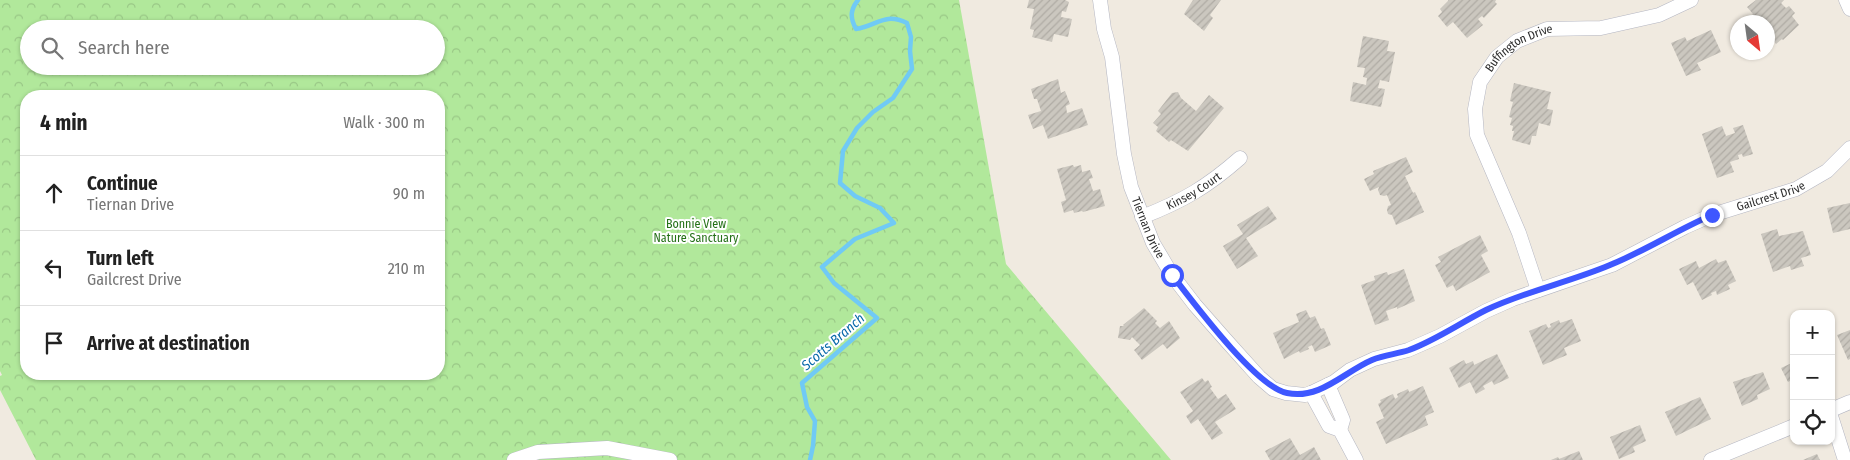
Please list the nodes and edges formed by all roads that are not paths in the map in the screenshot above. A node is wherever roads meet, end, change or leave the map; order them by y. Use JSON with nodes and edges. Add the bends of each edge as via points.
{"nodes":[{"id":1,"x":1100,"y":0,"type":"edge"},
{"id":2,"x":1691,"y":0,"type":"edge"},
{"id":3,"x":1846,"y":0,"type":"edge"},
{"id":4,"x":1850,"y":9,"type":"edge"},
{"id":5,"x":1850,"y":148,"type":"edge"},
{"id":6,"x":1240,"y":158,"type":"dead end"},
{"id":7,"x":1142,"y":218,"type":"junction"},
{"id":8,"x":1538,"y":290,"type":"junction"},
{"id":9,"x":1328,"y":385,"type":"junction"},
{"id":10,"x":1311,"y":393,"type":"junction"},
{"id":11,"x":1850,"y":402,"type":"edge"},
{"id":12,"x":1835,"y":408,"type":"edge"},
{"id":13,"x":1790,"y":428,"type":"edge"},
{"id":14,"x":1835,"y":429,"type":"edge"},
{"id":15,"x":1340,"y":430,"type":"junction"},
{"id":16,"x":514,"y":460,"type":"edge"},
{"id":17,"x":670,"y":460,"type":"edge"},
{"id":18,"x":1356,"y":460,"type":"edge"},
{"id":19,"x":1711,"y":460,"type":"edge"},
{"id":20,"x":1845,"y":460,"type":"edge"}],
"edges":[{"from":1,"to":7,"type":"street","name":"Tiernan Drive","via":[[1112,57],[1124,154]]},
{"from":2,"to":8,"type":"street","name":"Buffington Drive","via":[[1659,15],[1601,28],[1547,28],[1517,40],[1497,57],[1480,82],[1475,109],[1477,135],[1519,232]]},
{"from":3,"to":4,"type":"street"},
{"from":5,"to":8,"type":"street","name":"Gailcrest Drive","via":[[1827,171],[1796,189],[1712,215],[1612,265]]},
{"from":6,"to":7,"type":"street","name":"Kinsey Court","via":[[1196,193]]},
{"from":7,"to":10,"type":"street","name":"Tiernan Drive","via":[[1178,283],[1259,377],[1286,393]]},
{"from":8,"to":9,"type":"street","name":"Gailcrest Drive","via":[[1486,310],[1408,350],[1374,359]]},
{"from":9,"to":10,"type":"street","name":"Tiernan Drive"},
{"from":9,"to":15,"type":"street","via":[[1343,420]]},
{"from":10,"to":15,"type":"street","via":[[1329,426]]},
{"from":11,"to":12,"type":"street"},
{"from":13,"to":19,"type":"street"},
{"from":14,"to":20,"type":"street"},
{"from":15,"to":18,"type":"street"},
{"from":16,"to":17,"type":"street","via":[[538,452],[607,448]]}]}
